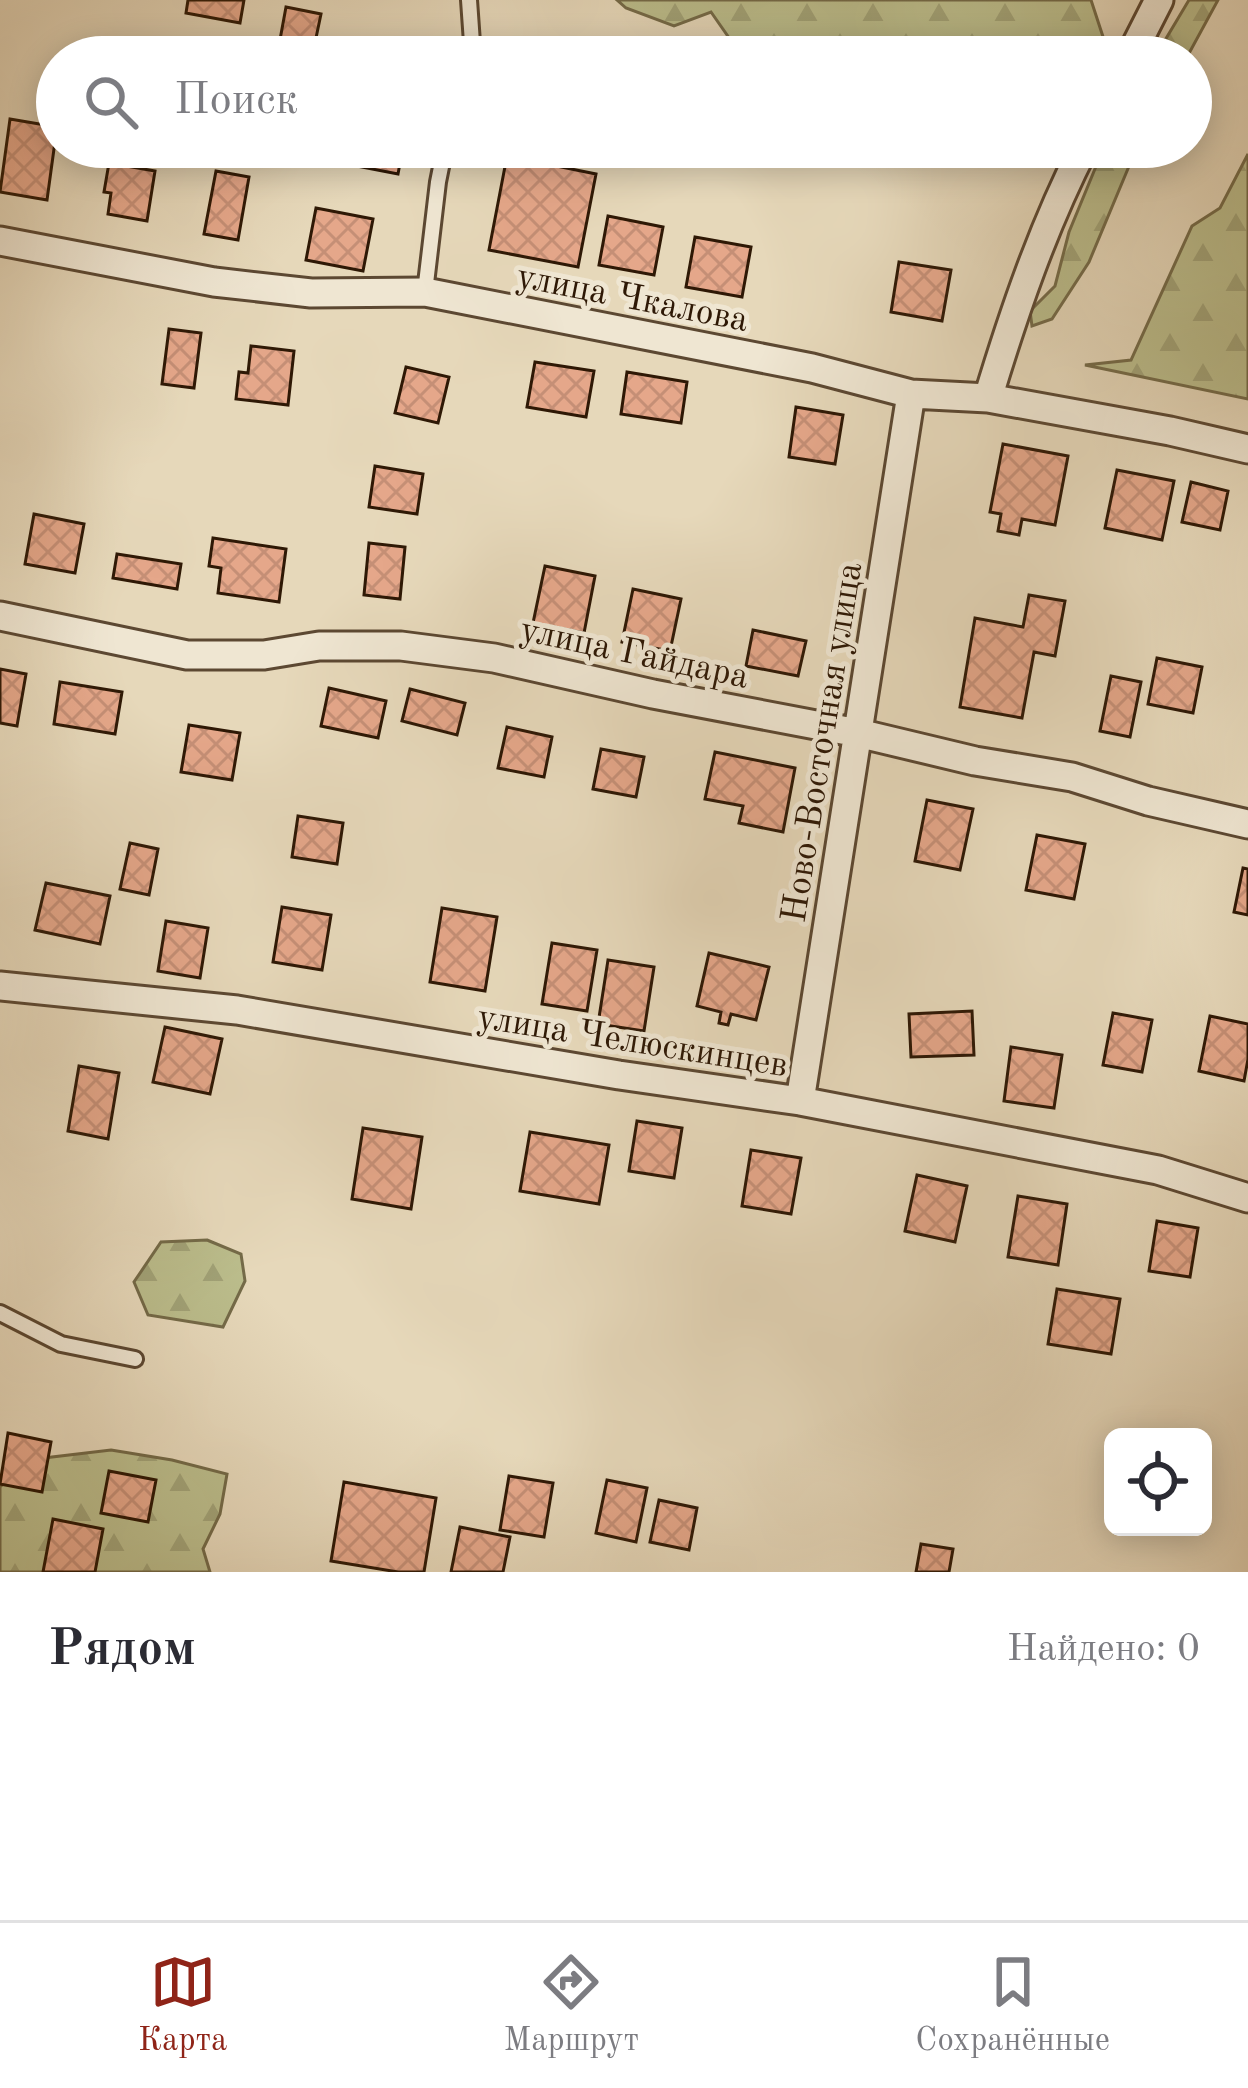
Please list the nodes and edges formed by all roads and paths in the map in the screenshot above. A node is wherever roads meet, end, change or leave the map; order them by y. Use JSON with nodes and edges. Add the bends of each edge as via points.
{"nodes":[{"id":1,"x":470,"y":0,"type":"edge"},
{"id":2,"x":1159,"y":0,"type":"edge"},
{"id":3,"x":472,"y":36,"type":"edge"},
{"id":4,"x":1141,"y":36,"type":"edge"},
{"id":5,"x":441,"y":168,"type":"edge"},
{"id":6,"x":1073,"y":168,"type":"edge"},
{"id":7,"x":0,"y":241,"type":"edge"},
{"id":8,"x":425,"y":292,"type":"junction"},
{"id":9,"x":911,"y":394,"type":"junction"},
{"id":10,"x":988,"y":398,"type":"junction"},
{"id":11,"x":1248,"y":449,"type":"edge"},
{"id":12,"x":0,"y":616,"type":"edge"},
{"id":13,"x":858,"y":733,"type":"junction"},
{"id":14,"x":1248,"y":824,"type":"edge"},
{"id":15,"x":0,"y":986,"type":"edge"},
{"id":16,"x":800,"y":1101,"type":"junction"},
{"id":17,"x":1248,"y":1198,"type":"edge"},
{"id":18,"x":0,"y":1313,"type":"edge"},
{"id":19,"x":134,"y":1359,"type":"dead end"}],
"edges":[{"from":1,"to":3,"type":"lane"},
{"from":2,"to":4,"type":"street"},
{"from":5,"to":8,"type":"lane"},
{"from":6,"to":10,"type":"street"},
{"from":7,"to":8,"type":"street","name":"улица Чкалова","via":[[214,282]]},
{"from":8,"to":9,"type":"street","name":"улица Чкалова"},
{"from":9,"to":10,"type":"street","name":"улица Чкалова"},
{"from":9,"to":13,"type":"street","name":"Ново-Восточная улица"},
{"from":10,"to":11,"type":"street","name":"улица Чкалова"},
{"from":12,"to":13,"type":"street","name":"улица Гайдара","via":[[187,655],[401,646],[494,658]]},
{"from":13,"to":14,"type":"street","name":"улица Гайдара"},
{"from":13,"to":16,"type":"street","name":"Ново-Восточная улица"},
{"from":15,"to":16,"type":"street","name":"улица Челюскинцев","via":[[237,1010]]},
{"from":16,"to":17,"type":"street","name":"улица Челюскинцев","via":[[1158,1171]]},
{"from":18,"to":19,"type":"lane","via":[[61,1344]]}]}
